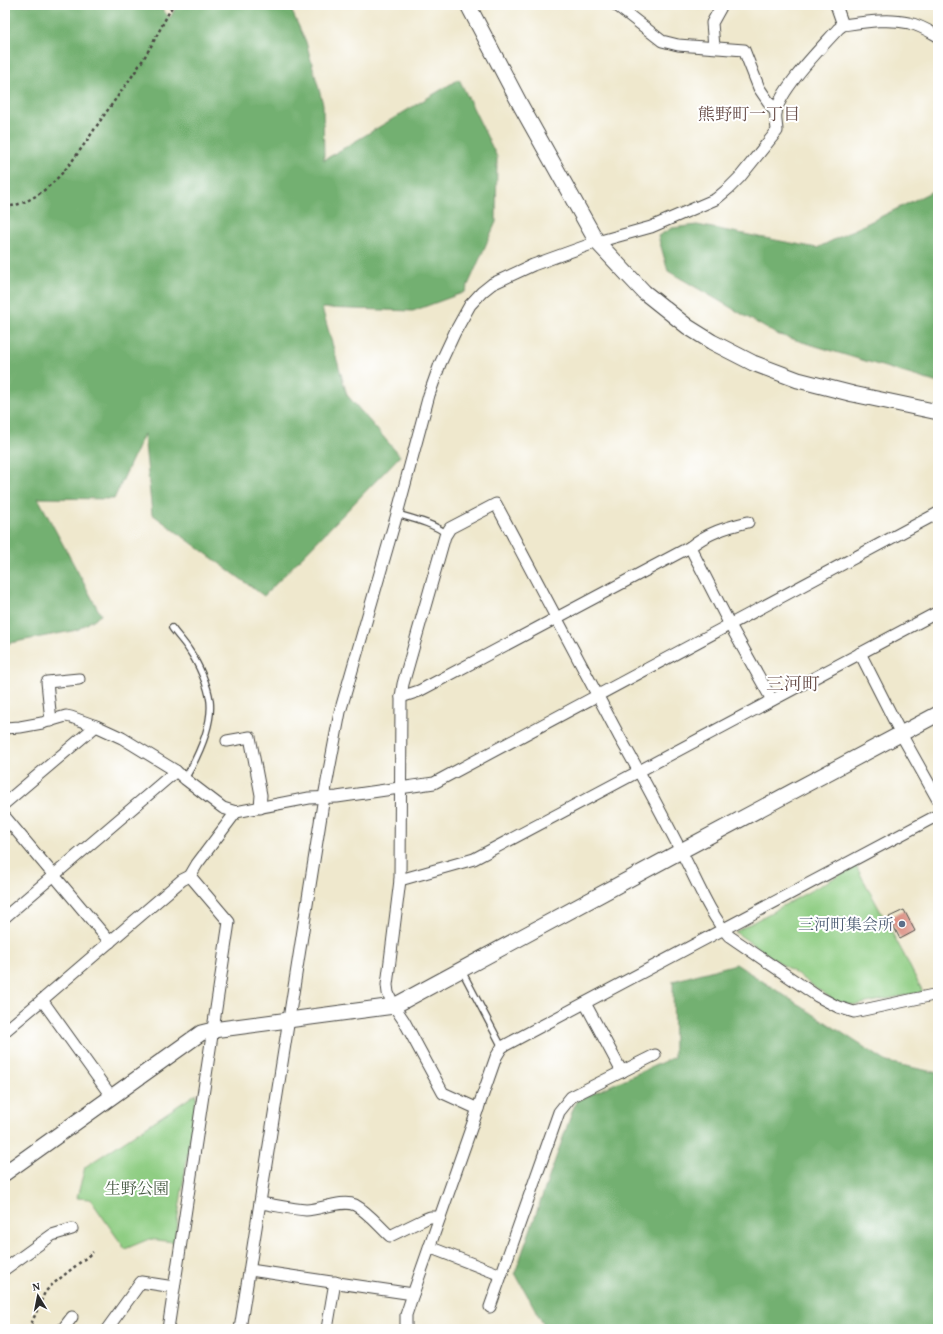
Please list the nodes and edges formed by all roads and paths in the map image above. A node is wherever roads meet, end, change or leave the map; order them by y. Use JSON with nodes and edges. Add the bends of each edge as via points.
{"nodes":[{"id":1,"x":173,"y":5,"type":"edge"},
{"id":2,"x":468,"y":5,"type":"edge"},
{"id":3,"x":616,"y":5,"type":"edge"},
{"id":4,"x":722,"y":5,"type":"edge"},
{"id":5,"x":836,"y":5,"type":"edge"},
{"id":6,"x":843,"y":25,"type":"junction"},
{"id":7,"x":938,"y":36,"type":"edge"},
{"id":8,"x":714,"y":47,"type":"junction"},
{"id":9,"x":776,"y":113,"type":"junction"},
{"id":10,"x":5,"y":207,"type":"edge"},
{"id":11,"x":597,"y":242,"type":"junction"},
{"id":12,"x":938,"y":412,"type":"edge"},
{"id":13,"x":938,"y":513,"type":"edge"},
{"id":14,"x":397,"y":514,"type":"junction"},
{"id":15,"x":748,"y":522,"type":"dead end"},
{"id":16,"x":447,"y":534,"type":"junction"},
{"id":17,"x":690,"y":548,"type":"junction"},
{"id":18,"x":938,"y":612,"type":"edge"},
{"id":19,"x":557,"y":618,"type":"junction"},
{"id":20,"x":730,"y":625,"type":"junction"},
{"id":21,"x":172,"y":628,"type":"dead end"},
{"id":22,"x":860,"y":653,"type":"junction"},
{"id":23,"x":79,"y":679,"type":"dead end"},
{"id":24,"x":598,"y":695,"type":"junction"},
{"id":25,"x":401,"y":697,"type":"junction"},
{"id":26,"x":772,"y":700,"type":"junction"},
{"id":27,"x":938,"y":714,"type":"edge"},
{"id":28,"x":51,"y":721,"type":"junction"},
{"id":29,"x":96,"y":726,"type":"junction"},
{"id":30,"x":5,"y":728,"type":"edge"},
{"id":31,"x":901,"y":734,"type":"junction"},
{"id":32,"x":227,"y":741,"type":"dead end"},
{"id":33,"x":176,"y":771,"type":"junction"},
{"id":34,"x":639,"y":771,"type":"junction"},
{"id":35,"x":185,"y":779,"type":"junction"},
{"id":36,"x":401,"y":787,"type":"junction"},
{"id":37,"x":324,"y":797,"type":"junction"},
{"id":38,"x":938,"y":800,"type":"edge"},
{"id":39,"x":5,"y":803,"type":"edge"},
{"id":40,"x":260,"y":808,"type":"junction"},
{"id":41,"x":236,"y":812,"type":"junction"},
{"id":42,"x":938,"y":815,"type":"edge"},
{"id":43,"x":5,"y":817,"type":"edge"},
{"id":44,"x":681,"y":850,"type":"junction"},
{"id":45,"x":53,"y":875,"type":"junction"},
{"id":46,"x":190,"y":876,"type":"junction"},
{"id":47,"x":400,"y":880,"type":"junction"},
{"id":48,"x":5,"y":917,"type":"edge"},
{"id":49,"x":723,"y":929,"type":"junction"},
{"id":50,"x":110,"y":942,"type":"junction"},
{"id":51,"x":461,"y":969,"type":"junction"},
{"id":52,"x":938,"y":994,"type":"edge"},
{"id":53,"x":42,"y":1000,"type":"junction"},
{"id":54,"x":585,"y":1003,"type":"junction"},
{"id":55,"x":394,"y":1006,"type":"junction"},
{"id":56,"x":289,"y":1021,"type":"junction"},
{"id":57,"x":213,"y":1030,"type":"junction"},
{"id":58,"x":5,"y":1031,"type":"edge"},
{"id":59,"x":502,"y":1047,"type":"junction"},
{"id":60,"x":655,"y":1055,"type":"dead end"},
{"id":61,"x":622,"y":1072,"type":"junction"},
{"id":62,"x":111,"y":1096,"type":"junction"},
{"id":63,"x":478,"y":1109,"type":"junction"},
{"id":64,"x":5,"y":1173,"type":"edge"},
{"id":65,"x":260,"y":1203,"type":"junction"},
{"id":66,"x":440,"y":1217,"type":"junction"},
{"id":67,"x":72,"y":1229,"type":"dead end"},
{"id":68,"x":429,"y":1247,"type":"junction"},
{"id":69,"x":93,"y":1252,"type":"dead end"},
{"id":70,"x":5,"y":1269,"type":"edge"},
{"id":71,"x":250,"y":1270,"type":"junction"},
{"id":72,"x":502,"y":1275,"type":"junction"},
{"id":73,"x":335,"y":1282,"type":"junction"},
{"id":74,"x":174,"y":1287,"type":"junction"},
{"id":75,"x":413,"y":1294,"type":"junction"},
{"id":76,"x":490,"y":1307,"type":"dead end"},
{"id":77,"x":72,"y":1317,"type":"dead end"},
{"id":78,"x":29,"y":1329,"type":"edge"},
{"id":79,"x":63,"y":1329,"type":"edge"},
{"id":80,"x":107,"y":1329,"type":"edge"},
{"id":81,"x":168,"y":1329,"type":"edge"},
{"id":82,"x":240,"y":1329,"type":"edge"},
{"id":83,"x":328,"y":1329,"type":"edge"},
{"id":84,"x":406,"y":1329,"type":"edge"}],
"edges":[{"from":1,"to":10,"type":"path","via":[[146,54],[61,174],[35,197],[18,205]]},
{"from":2,"to":11,"type":"street"},
{"from":3,"to":8,"type":"street","via":[[662,41],[678,45]]},
{"from":4,"to":8,"type":"street","via":[[712,23]]},
{"from":5,"to":6,"type":"street"},
{"from":6,"to":7,"type":"street","via":[[883,21],[905,22]]},
{"from":6,"to":9,"type":"street","via":[[792,82],[781,97]]},
{"from":8,"to":9,"type":"street","via":[[744,50],[759,88]]},
{"from":9,"to":11,"type":"street","via":[[777,131],[740,177],[716,199],[651,227]]},
{"from":11,"to":12,"type":"street","via":[[644,292],[665,310],[688,327],[736,355],[798,380]]},
{"from":11,"to":14,"type":"street","via":[[533,265],[492,284],[470,306],[440,364]]},
{"from":13,"to":20,"type":"street"},
{"from":14,"to":16,"type":"lane","via":[[439,528]]},
{"from":14,"to":37,"type":"street","via":[[340,712]]},
{"from":15,"to":17,"type":"street","via":[[716,531]]},
{"from":16,"to":19,"type":"street","via":[[450,528],[496,504]]},
{"from":16,"to":25,"type":"street"},
{"from":17,"to":19,"type":"street"},
{"from":17,"to":20,"type":"street"},
{"from":18,"to":22,"type":"street"},
{"from":19,"to":24,"type":"street"},
{"from":19,"to":25,"type":"street","via":[[418,691]]},
{"from":20,"to":24,"type":"street"},
{"from":20,"to":26,"type":"street"},
{"from":21,"to":35,"type":"lane","via":[[189,650],[204,678],[210,700],[203,740]]},
{"from":22,"to":26,"type":"street"},
{"from":22,"to":31,"type":"street"},
{"from":23,"to":28,"type":"street","via":[[47,682]]},
{"from":24,"to":34,"type":"street"},
{"from":24,"to":36,"type":"street","via":[[434,783]]},
{"from":25,"to":36,"type":"street"},
{"from":26,"to":34,"type":"street"},
{"from":27,"to":31,"type":"street"},
{"from":28,"to":29,"type":"street","via":[[66,716]]},
{"from":28,"to":30,"type":"street"},
{"from":29,"to":33,"type":"street","via":[[122,738]]},
{"from":29,"to":39,"type":"street"},
{"from":31,"to":38,"type":"street"},
{"from":31,"to":44,"type":"street"},
{"from":32,"to":40,"type":"street","via":[[250,737]]},
{"from":33,"to":35,"type":"street"},
{"from":33,"to":45,"type":"street"},
{"from":34,"to":44,"type":"street"},
{"from":34,"to":47,"type":"street","via":[[474,859]]},
{"from":35,"to":41,"type":"street","via":[[223,808]]},
{"from":36,"to":37,"type":"street"},
{"from":36,"to":47,"type":"street"},
{"from":37,"to":40,"type":"street"},
{"from":37,"to":56,"type":"street"},
{"from":40,"to":41,"type":"street"},
{"from":41,"to":46,"type":"street"},
{"from":42,"to":49,"type":"street"},
{"from":43,"to":45,"type":"street"},
{"from":44,"to":49,"type":"street"},
{"from":44,"to":51,"type":"street"},
{"from":45,"to":48,"type":"street"},
{"from":45,"to":50,"type":"street"},
{"from":46,"to":50,"type":"street","via":[[182,880]]},
{"from":46,"to":57,"type":"street","via":[[229,922]]},
{"from":47,"to":55,"type":"street","via":[[387,976],[388,993]]},
{"from":49,"to":52,"type":"street","via":[[729,936],[817,996],[854,1012]]},
{"from":49,"to":54,"type":"street"},
{"from":50,"to":53,"type":"street"},
{"from":51,"to":55,"type":"street"},
{"from":51,"to":59,"type":"lane"},
{"from":53,"to":58,"type":"street"},
{"from":53,"to":62,"type":"street"},
{"from":54,"to":59,"type":"street"},
{"from":54,"to":61,"type":"street"},
{"from":55,"to":56,"type":"street"},
{"from":55,"to":63,"type":"street","via":[[442,1093]]},
{"from":56,"to":57,"type":"street"},
{"from":56,"to":65,"type":"street"},
{"from":57,"to":62,"type":"street","via":[[201,1033]]},
{"from":57,"to":74,"type":"street"},
{"from":59,"to":63,"type":"street"},
{"from":60,"to":61,"type":"street"},
{"from":61,"to":72,"type":"street","via":[[571,1097],[559,1112]]},
{"from":62,"to":64,"type":"street"},
{"from":63,"to":66,"type":"street"},
{"from":65,"to":66,"type":"street","via":[[307,1210],[348,1203],[363,1212],[390,1236],[424,1219]]},
{"from":65,"to":71,"type":"street"},
{"from":66,"to":68,"type":"street"},
{"from":67,"to":70,"type":"street","via":[[52,1235]]},
{"from":68,"to":72,"type":"street"},
{"from":68,"to":75,"type":"street"},
{"from":69,"to":78,"type":"path","via":[[45,1292]]},
{"from":71,"to":73,"type":"street"},
{"from":71,"to":82,"type":"street"},
{"from":72,"to":76,"type":"street"},
{"from":73,"to":75,"type":"street"},
{"from":73,"to":83,"type":"street"},
{"from":74,"to":80,"type":"street","via":[[141,1282]]},
{"from":74,"to":81,"type":"street"},
{"from":75,"to":84,"type":"street","via":[[406,1315]]},
{"from":77,"to":79,"type":"street"}]}
